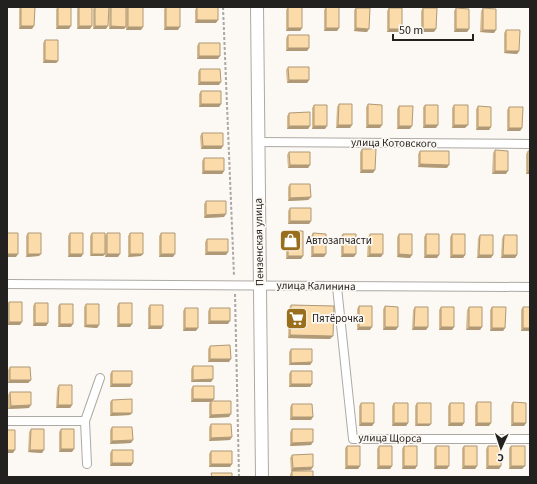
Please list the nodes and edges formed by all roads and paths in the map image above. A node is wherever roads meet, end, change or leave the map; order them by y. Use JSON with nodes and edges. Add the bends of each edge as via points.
{"nodes":[{"id":1,"x":223,"y":7,"type":"edge"},
{"id":2,"x":257,"y":7,"type":"edge"},
{"id":3,"x":258,"y":142,"type":"junction"},
{"id":4,"x":530,"y":144,"type":"edge"},
{"id":5,"x":7,"y":284,"type":"edge"},
{"id":6,"x":234,"y":285,"type":"junction"},
{"id":7,"x":260,"y":285,"type":"junction"},
{"id":8,"x":337,"y":287,"type":"junction"},
{"id":9,"x":530,"y":288,"type":"edge"},
{"id":10,"x":100,"y":378,"type":"dead end"},
{"id":11,"x":7,"y":421,"type":"edge"},
{"id":12,"x":85,"y":421,"type":"junction"},
{"id":13,"x":530,"y":438,"type":"edge"},
{"id":14,"x":86,"y":464,"type":"dead end"},
{"id":15,"x":239,"y":477,"type":"edge"},
{"id":16,"x":262,"y":477,"type":"edge"}],
"edges":[{"from":1,"to":6,"type":"path"},
{"from":2,"to":3,"type":"street","name":"Пензенская улица"},
{"from":3,"to":4,"type":"street","name":"улица Котовского"},
{"from":3,"to":7,"type":"street","name":"Пензенская улица"},
{"from":5,"to":6,"type":"street","name":"улица Калинина"},
{"from":6,"to":7,"type":"street","name":"улица Калинина"},
{"from":6,"to":15,"type":"path"},
{"from":7,"to":8,"type":"street","name":"улица Калинина"},
{"from":7,"to":16,"type":"street","name":"Пензенская улица"},
{"from":8,"to":9,"type":"street","name":"улица Калинина"},
{"from":8,"to":13,"type":"street","name":"улица Щорса","via":[[353,438]]},
{"from":10,"to":12,"type":"street"},
{"from":11,"to":12,"type":"street"},
{"from":12,"to":14,"type":"street"}]}
